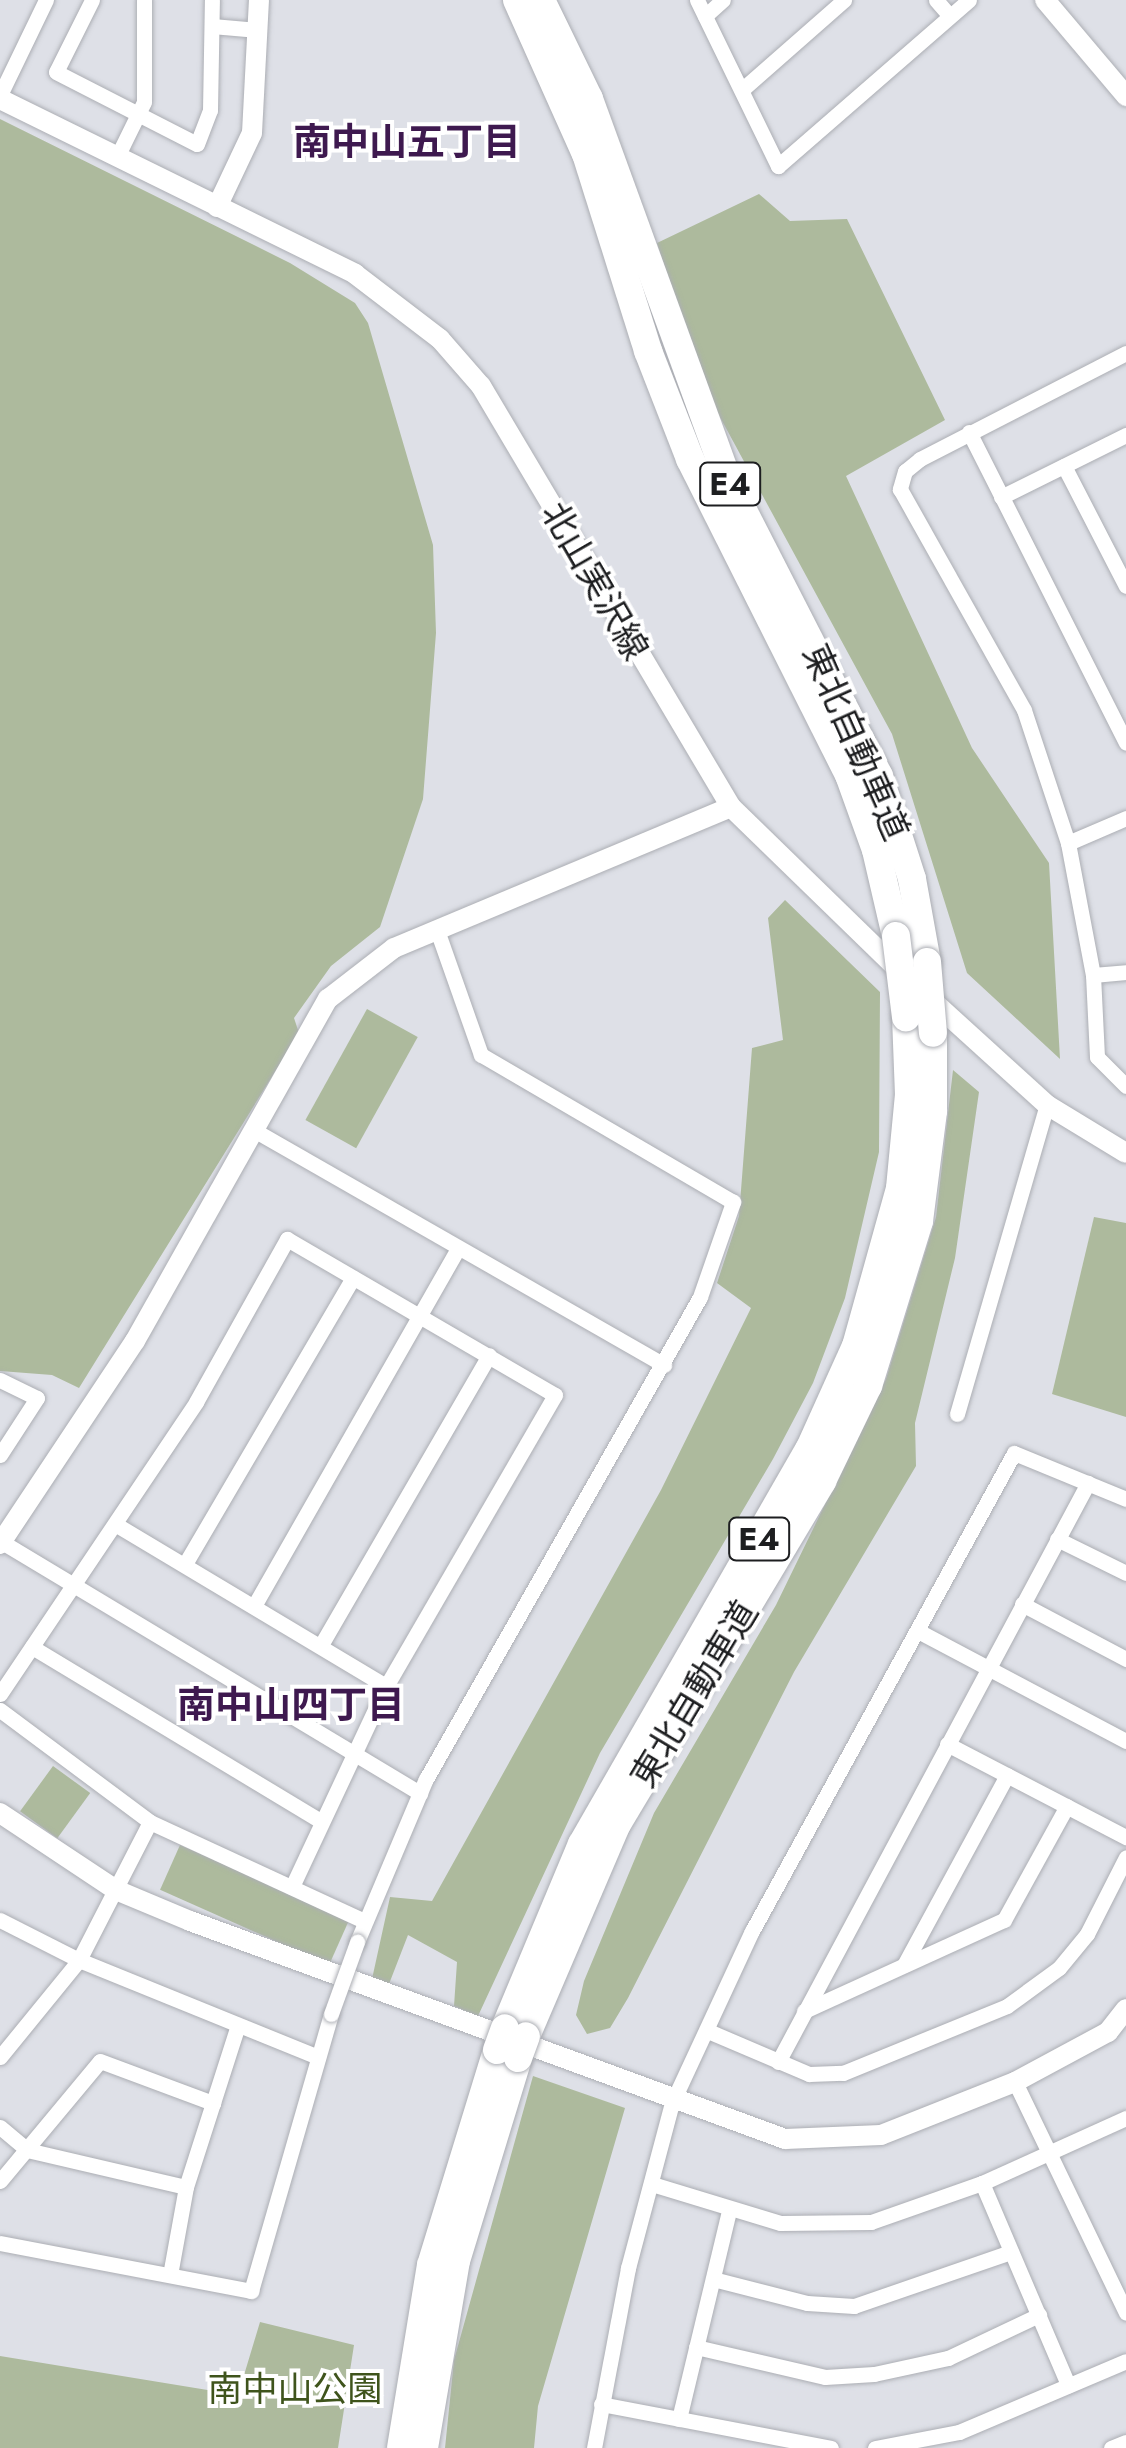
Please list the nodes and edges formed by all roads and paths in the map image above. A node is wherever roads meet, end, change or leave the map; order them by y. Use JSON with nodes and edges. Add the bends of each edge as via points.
{"nodes":[{"id":1,"x":46,"y":0,"type":"edge"},
{"id":2,"x":92,"y":0,"type":"edge"},
{"id":3,"x":144,"y":0,"type":"edge"},
{"id":4,"x":212,"y":0,"type":"edge"},
{"id":5,"x":259,"y":0,"type":"edge"},
{"id":6,"x":517,"y":0,"type":"edge"},
{"id":7,"x":541,"y":0,"type":"edge"},
{"id":8,"x":697,"y":0,"type":"edge"},
{"id":9,"x":723,"y":0,"type":"edge"},
{"id":10,"x":844,"y":0,"type":"edge"},
{"id":11,"x":936,"y":0,"type":"edge"},
{"id":12,"x":969,"y":0,"type":"edge"},
{"id":13,"x":1048,"y":1,"type":"edge"},
{"id":14,"x":705,"y":16,"type":"junction"},
{"id":15,"x":950,"y":16,"type":"junction"},
{"id":16,"x":212,"y":26,"type":"junction"},
{"id":17,"x":258,"y":30,"type":"junction"},
{"id":18,"x":745,"y":87,"type":"junction"},
{"id":19,"x":1126,"y":96,"type":"edge"},
{"id":20,"x":0,"y":97,"type":"edge"},
{"id":21,"x":139,"y":114,"type":"junction"},
{"id":22,"x":117,"y":157,"type":"junction"},
{"id":23,"x":217,"y":207,"type":"junction"},
{"id":24,"x":1126,"y":353,"type":"edge"},
{"id":25,"x":969,"y":432,"type":"junction"},
{"id":26,"x":1126,"y":436,"type":"edge"},
{"id":27,"x":1064,"y":466,"type":"junction"},
{"id":28,"x":1001,"y":497,"type":"junction"},
{"id":29,"x":1126,"y":586,"type":"edge"},
{"id":30,"x":1125,"y":739,"type":"edge"},
{"id":31,"x":731,"y":808,"type":"junction"},
{"id":32,"x":1126,"y":818,"type":"edge"},
{"id":33,"x":1068,"y":844,"type":"junction"},
{"id":34,"x":436,"y":930,"type":"junction"},
{"id":35,"x":1126,"y":972,"type":"edge"},
{"id":36,"x":1093,"y":975,"type":"junction"},
{"id":37,"x":1126,"y":1086,"type":"edge"},
{"id":38,"x":1047,"y":1105,"type":"junction"},
{"id":39,"x":252,"y":1129,"type":"junction"},
{"id":40,"x":1126,"y":1153,"type":"edge"},
{"id":41,"x":458,"y":1248,"type":"junction"},
{"id":42,"x":352,"y":1278,"type":"junction"},
{"id":43,"x":421,"y":1315,"type":"junction"},
{"id":44,"x":489,"y":1356,"type":"junction"},
{"id":45,"x":664,"y":1365,"type":"junction"},
{"id":46,"x":0,"y":1380,"type":"edge"},
{"id":47,"x":956,"y":1414,"type":"dead end"},
{"id":48,"x":0,"y":1455,"type":"edge"},
{"id":49,"x":1088,"y":1483,"type":"junction"},
{"id":50,"x":1126,"y":1499,"type":"edge"},
{"id":51,"x":115,"y":1524,"type":"junction"},
{"id":52,"x":1057,"y":1539,"type":"junction"},
{"id":53,"x":1,"y":1543,"type":"edge"},
{"id":54,"x":185,"y":1564,"type":"junction"},
{"id":55,"x":1126,"y":1573,"type":"edge"},
{"id":56,"x":73,"y":1585,"type":"junction"},
{"id":57,"x":1022,"y":1604,"type":"junction"},
{"id":58,"x":254,"y":1606,"type":"junction"},
{"id":59,"x":918,"y":1632,"type":"junction"},
{"id":60,"x":320,"y":1645,"type":"junction"},
{"id":61,"x":32,"y":1647,"type":"junction"},
{"id":62,"x":1126,"y":1659,"type":"edge"},
{"id":63,"x":988,"y":1668,"type":"junction"},
{"id":64,"x":386,"y":1686,"type":"junction"},
{"id":65,"x":0,"y":1694,"type":"edge"},
{"id":66,"x":0,"y":1710,"type":"edge"},
{"id":67,"x":1126,"y":1741,"type":"edge"},
{"id":68,"x":947,"y":1744,"type":"junction"},
{"id":69,"x":354,"y":1753,"type":"junction"},
{"id":70,"x":1006,"y":1775,"type":"junction"},
{"id":71,"x":420,"y":1793,"type":"junction"},
{"id":72,"x":1067,"y":1806,"type":"junction"},
{"id":73,"x":0,"y":1813,"type":"edge"},
{"id":74,"x":321,"y":1821,"type":"junction"},
{"id":75,"x":150,"y":1822,"type":"junction"},
{"id":76,"x":1126,"y":1837,"type":"edge"},
{"id":77,"x":1126,"y":1857,"type":"edge"},
{"id":78,"x":292,"y":1887,"type":"junction"},
{"id":79,"x":116,"y":1890,"type":"junction"},
{"id":80,"x":364,"y":1921,"type":"junction"},
{"id":81,"x":2,"y":1926,"type":"edge"},
{"id":82,"x":79,"y":1960,"type":"junction"},
{"id":83,"x":904,"y":1966,"type":"junction"},
{"id":84,"x":1126,"y":2010,"type":"edge"},
{"id":85,"x":804,"y":2011,"type":"junction"},
{"id":86,"x":238,"y":2025,"type":"junction"},
{"id":87,"x":708,"y":2031,"type":"junction"},
{"id":88,"x":511,"y":2043,"type":"junction"},
{"id":89,"x":0,"y":2057,"type":"edge"},
{"id":90,"x":318,"y":2057,"type":"junction"},
{"id":91,"x":778,"y":2062,"type":"junction"},
{"id":92,"x":1016,"y":2082,"type":"junction"},
{"id":93,"x":672,"y":2103,"type":"junction"},
{"id":94,"x":213,"y":2104,"type":"junction"},
{"id":95,"x":1124,"y":2123,"type":"edge"},
{"id":96,"x":0,"y":2127,"type":"edge"},
{"id":97,"x":27,"y":2150,"type":"junction"},
{"id":98,"x":1050,"y":2155,"type":"junction"},
{"id":99,"x":0,"y":2181,"type":"edge"},
{"id":100,"x":982,"y":2183,"type":"junction"},
{"id":101,"x":652,"y":2184,"type":"junction"},
{"id":102,"x":186,"y":2188,"type":"junction"},
{"id":103,"x":729,"y":2210,"type":"junction"},
{"id":104,"x":0,"y":2243,"type":"edge"},
{"id":105,"x":1011,"y":2252,"type":"junction"},
{"id":106,"x":170,"y":2276,"type":"junction"},
{"id":107,"x":712,"y":2279,"type":"junction"},
{"id":108,"x":1126,"y":2313,"type":"edge"},
{"id":109,"x":1039,"y":2316,"type":"junction"},
{"id":110,"x":696,"y":2347,"type":"junction"},
{"id":111,"x":1126,"y":2360,"type":"edge"},
{"id":112,"x":1068,"y":2385,"type":"junction"},
{"id":113,"x":601,"y":2404,"type":"junction"},
{"id":114,"x":679,"y":2419,"type":"junction"},
{"id":115,"x":1126,"y":2442,"type":"edge"},
{"id":116,"x":400,"y":2448,"type":"edge"},
{"id":117,"x":424,"y":2448,"type":"edge"},
{"id":118,"x":594,"y":2448,"type":"edge"},
{"id":119,"x":831,"y":2448,"type":"edge"},
{"id":120,"x":875,"y":2448,"type":"edge"},
{"id":121,"x":1110,"y":2448,"type":"edge"}],
"edges":[{"from":1,"to":20,"type":"street"},
{"from":2,"to":21,"type":"street","via":[[56,72]]},
{"from":3,"to":21,"type":"street"},
{"from":4,"to":16,"type":"street"},
{"from":5,"to":17,"type":"street"},
{"from":6,"to":88,"type":"highway","name":"東北自動車道","number":"E4","bridge":true,"via":[[586,154],[690,459],[849,774],[896,936],[909,1094],[900,1188],[856,1346],[809,1450],[582,1844]]},
{"from":7,"to":88,"type":"highway","name":"東北自動車道","number":"E4","bridge":true,"via":[[589,99],[728,481],[878,776],[912,879],[927,962],[933,1111],[919,1221],[868,1386],[822,1481],[617,1824]]},
{"from":8,"to":14,"type":"street"},
{"from":9,"to":14,"type":"street"},
{"from":10,"to":18,"type":"street"},
{"from":11,"to":15,"type":"street"},
{"from":12,"to":15,"type":"street"},
{"from":13,"to":19,"type":"street"},
{"from":14,"to":18,"type":"street"},
{"from":15,"to":18,"type":"street","via":[[778,166]]},
{"from":16,"to":17,"type":"street"},
{"from":16,"to":21,"type":"street","via":[[210,110],[197,144]]},
{"from":17,"to":23,"type":"street","via":[[252,133]]},
{"from":20,"to":22,"type":"street","name":"北山実沢線"},
{"from":21,"to":22,"type":"street"},
{"from":22,"to":23,"type":"street","name":"北山実沢線"},
{"from":23,"to":31,"type":"street","name":"北山実沢線","via":[[355,274],[461,362]]},
{"from":24,"to":25,"type":"street"},
{"from":25,"to":28,"type":"street"},
{"from":25,"to":33,"type":"street","via":[[906,471],[900,489],[1024,710]]},
{"from":26,"to":27,"type":"street"},
{"from":27,"to":28,"type":"street"},
{"from":27,"to":29,"type":"street"},
{"from":28,"to":30,"type":"street"},
{"from":31,"to":34,"type":"street"},
{"from":31,"to":38,"type":"street","name":"北山実沢線","via":[[812,892]]},
{"from":32,"to":33,"type":"street"},
{"from":33,"to":36,"type":"street"},
{"from":34,"to":39,"type":"street","via":[[394,948],[328,999]]},
{"from":34,"to":45,"type":"street","via":[[481,1055],[733,1202],[700,1297]]},
{"from":35,"to":36,"type":"street"},
{"from":36,"to":37,"type":"street","via":[[1097,1057]]},
{"from":38,"to":40,"type":"street","name":"北山実沢線"},
{"from":38,"to":47,"type":"street"},
{"from":39,"to":41,"type":"street"},
{"from":39,"to":53,"type":"street","via":[[135,1341]]},
{"from":41,"to":43,"type":"street"},
{"from":41,"to":45,"type":"street"},
{"from":42,"to":43,"type":"street"},
{"from":42,"to":51,"type":"street","via":[[288,1239],[196,1402]]},
{"from":42,"to":54,"type":"street"},
{"from":43,"to":44,"type":"street"},
{"from":43,"to":58,"type":"street"},
{"from":44,"to":60,"type":"street"},
{"from":44,"to":64,"type":"street","via":[[555,1396]]},
{"from":45,"to":71,"type":"street"},
{"from":46,"to":48,"type":"street","via":[[37,1398]]},
{"from":49,"to":50,"type":"street"},
{"from":49,"to":52,"type":"street"},
{"from":49,"to":59,"type":"street","via":[[1014,1453]]},
{"from":51,"to":54,"type":"street"},
{"from":51,"to":56,"type":"street"},
{"from":52,"to":55,"type":"street"},
{"from":52,"to":57,"type":"street"},
{"from":53,"to":56,"type":"street"},
{"from":54,"to":58,"type":"street"},
{"from":56,"to":61,"type":"street"},
{"from":56,"to":69,"type":"street"},
{"from":57,"to":62,"type":"street"},
{"from":57,"to":63,"type":"street"},
{"from":58,"to":60,"type":"street"},
{"from":59,"to":63,"type":"street"},
{"from":59,"to":87,"type":"street","via":[[752,1931]]},
{"from":60,"to":64,"type":"street"},
{"from":61,"to":65,"type":"street"},
{"from":61,"to":74,"type":"street"},
{"from":63,"to":67,"type":"street"},
{"from":63,"to":68,"type":"street"},
{"from":64,"to":69,"type":"street"},
{"from":66,"to":75,"type":"street"},
{"from":68,"to":70,"type":"street"},
{"from":68,"to":85,"type":"street"},
{"from":69,"to":71,"type":"street"},
{"from":69,"to":74,"type":"street"},
{"from":70,"to":72,"type":"street"},
{"from":70,"to":83,"type":"street"},
{"from":71,"to":80,"type":"street"},
{"from":72,"to":76,"type":"street"},
{"from":72,"to":83,"type":"street","via":[[1004,1920]]},
{"from":73,"to":79,"type":"street"},
{"from":74,"to":78,"type":"street"},
{"from":75,"to":78,"type":"street"},
{"from":75,"to":79,"type":"street"},
{"from":77,"to":91,"type":"street","via":[[1087,1934],[1060,1968],[1007,2006],[844,2073],[810,2074]]},
{"from":78,"to":80,"type":"street"},
{"from":79,"to":82,"type":"street"},
{"from":79,"to":93,"type":"street"},
{"from":80,"to":90,"type":"street","bridge":true},
{"from":81,"to":82,"type":"street"},
{"from":82,"to":86,"type":"street"},
{"from":82,"to":89,"type":"street"},
{"from":83,"to":85,"type":"street"},
{"from":84,"to":92,"type":"street","via":[[1108,2032]]},
{"from":85,"to":91,"type":"street"},
{"from":86,"to":90,"type":"street"},
{"from":86,"to":94,"type":"street"},
{"from":87,"to":91,"type":"street"},
{"from":87,"to":93,"type":"street"},
{"from":88,"to":116,"type":"highway","name":"東北自動車道","number":"E4","via":[[431,2265]]},
{"from":88,"to":117,"type":"highway","name":"東北自動車道","number":"E4","via":[[469,2208]]},
{"from":90,"to":106,"type":"street","via":[[251,2291]]},
{"from":92,"to":93,"type":"street","via":[[882,2135],[785,2140]]},
{"from":92,"to":98,"type":"street"},
{"from":93,"to":101,"type":"street"},
{"from":94,"to":97,"type":"street","via":[[100,2060]]},
{"from":94,"to":102,"type":"street"},
{"from":95,"to":98,"type":"street"},
{"from":96,"to":97,"type":"street"},
{"from":97,"to":99,"type":"street"},
{"from":97,"to":102,"type":"street"},
{"from":98,"to":100,"type":"street"},
{"from":98,"to":108,"type":"street"},
{"from":100,"to":103,"type":"street","via":[[871,2222],[780,2222]]},
{"from":100,"to":105,"type":"street"},
{"from":101,"to":103,"type":"street"},
{"from":101,"to":113,"type":"street"},
{"from":102,"to":106,"type":"street"},
{"from":103,"to":107,"type":"street"},
{"from":104,"to":106,"type":"street"},
{"from":105,"to":107,"type":"street","via":[[854,2306],[807,2303]]},
{"from":105,"to":109,"type":"street"},
{"from":107,"to":110,"type":"street"},
{"from":109,"to":110,"type":"street","via":[[948,2358],[874,2374],[826,2377]]},
{"from":109,"to":112,"type":"street"},
{"from":110,"to":114,"type":"street"},
{"from":111,"to":112,"type":"street"},
{"from":112,"to":120,"type":"street","via":[[958,2432]]},
{"from":113,"to":114,"type":"street"},
{"from":113,"to":118,"type":"street"},
{"from":114,"to":119,"type":"street"},
{"from":115,"to":121,"type":"street"}]}
